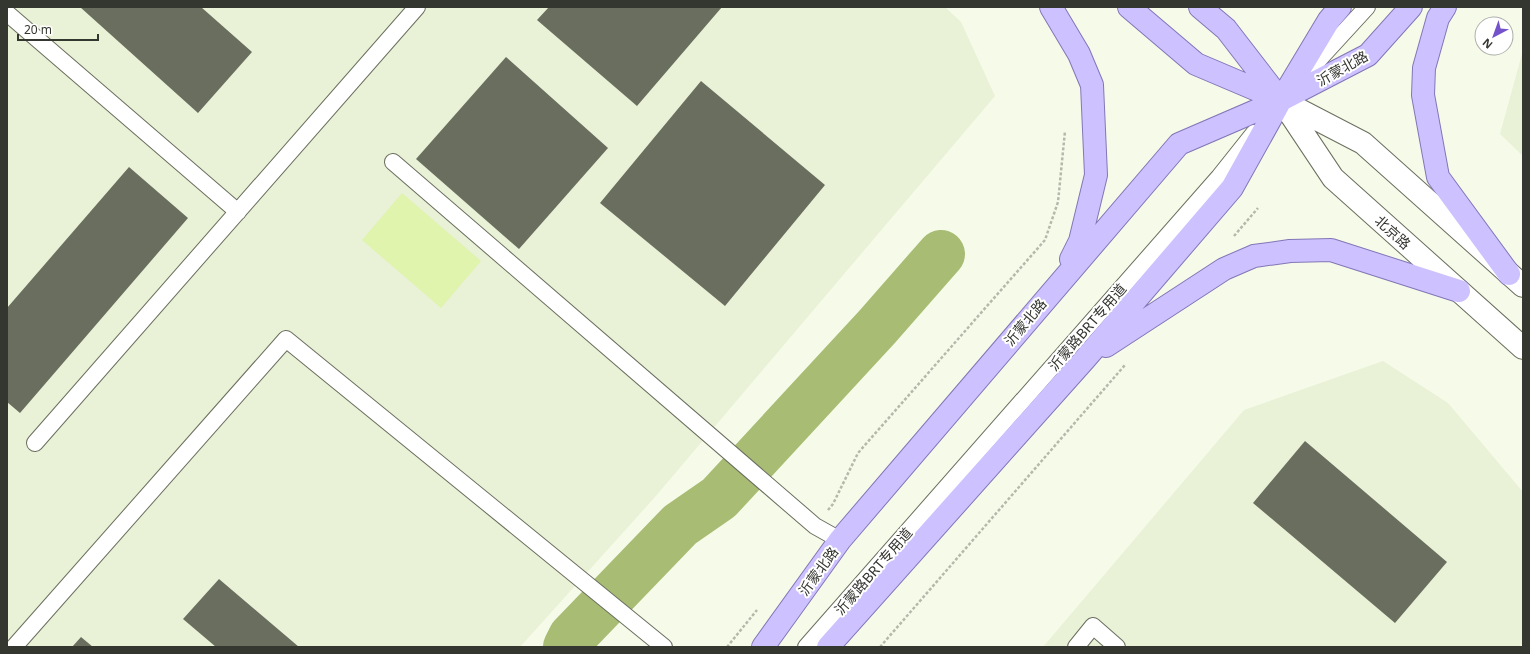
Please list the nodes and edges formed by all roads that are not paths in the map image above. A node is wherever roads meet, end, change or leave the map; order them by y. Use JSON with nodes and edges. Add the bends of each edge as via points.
{"nodes":[{"id":1,"x":417,"y":7,"type":"edge"},
{"id":2,"x":1051,"y":7,"type":"edge"},
{"id":3,"x":1129,"y":7,"type":"edge"},
{"id":4,"x":1200,"y":7,"type":"edge"},
{"id":5,"x":1340,"y":7,"type":"edge"},
{"id":6,"x":1367,"y":7,"type":"edge"},
{"id":7,"x":1411,"y":7,"type":"edge"},
{"id":8,"x":1445,"y":7,"type":"edge"},
{"id":9,"x":7,"y":13,"type":"edge"},
{"id":10,"x":1281,"y":100,"type":"junction"},
{"id":11,"x":393,"y":162,"type":"dead end"},
{"id":12,"x":238,"y":212,"type":"junction"},
{"id":13,"x":1516,"y":280,"type":"edge"},
{"id":14,"x":1053,"y":289,"type":"junction"},
{"id":15,"x":1459,"y":291,"type":"junction"},
{"id":16,"x":1523,"y":348,"type":"edge"},
{"id":17,"x":1085,"y":359,"type":"junction"},
{"id":18,"x":35,"y":443,"type":"dead end"},
{"id":19,"x":840,"y":540,"type":"junction"},
{"id":20,"x":14,"y":647,"type":"edge"},
{"id":21,"x":664,"y":647,"type":"edge"},
{"id":22,"x":763,"y":647,"type":"edge"},
{"id":23,"x":806,"y":647,"type":"edge"},
{"id":24,"x":828,"y":647,"type":"edge"},
{"id":25,"x":1076,"y":647,"type":"edge"},
{"id":26,"x":1118,"y":647,"type":"edge"}],
"edges":[{"from":1,"to":12,"type":"lane"},
{"from":2,"to":14,"type":"main road","via":[[1080,54],[1092,85],[1096,175],[1080,241]]},
{"from":3,"to":10,"type":"main road","name":"北京路","via":[[1196,64]]},
{"from":4,"to":10,"type":"main road","name":"北京路","via":[[1226,29]]},
{"from":5,"to":10,"type":"main road","name":"沂蒙北路","via":[[1329,20]]},
{"from":6,"to":10,"type":"lane","name":"沂蒙路BRT专用道"},
{"from":7,"to":10,"type":"main road","name":"沂蒙北路","via":[[1368,56]]},
{"from":8,"to":13,"type":"main road","via":[[1438,18],[1424,68],[1423,95],[1438,177]]},
{"from":9,"to":12,"type":"lane"},
{"from":10,"to":13,"type":"main road","name":"北京路","via":[[1363,143]]},
{"from":10,"to":14,"type":"main road","name":"沂蒙北路","via":[[1179,144]]},
{"from":10,"to":15,"type":"main road","name":"北京路","via":[[1333,178]]},
{"from":10,"to":17,"type":"main road","name":"沂蒙北路","via":[[1232,188]]},
{"from":10,"to":23,"type":"lane","name":"沂蒙路BRT专用道","via":[[1213,183]]},
{"from":11,"to":19,"type":"lane","via":[[815,526]]},
{"from":12,"to":18,"type":"lane"},
{"from":14,"to":19,"type":"main road","name":"沂蒙北路"},
{"from":15,"to":16,"type":"main road","name":"北京路"},
{"from":15,"to":17,"type":"main road","via":[[1331,250],[1290,251],[1254,256],[1224,269]]},
{"from":17,"to":24,"type":"main road","name":"沂蒙北路"},
{"from":19,"to":22,"type":"main road","name":"沂蒙北路"},
{"from":20,"to":21,"type":"lane","via":[[286,339]]},
{"from":25,"to":26,"type":"lane","via":[[1093,626]]}]}
